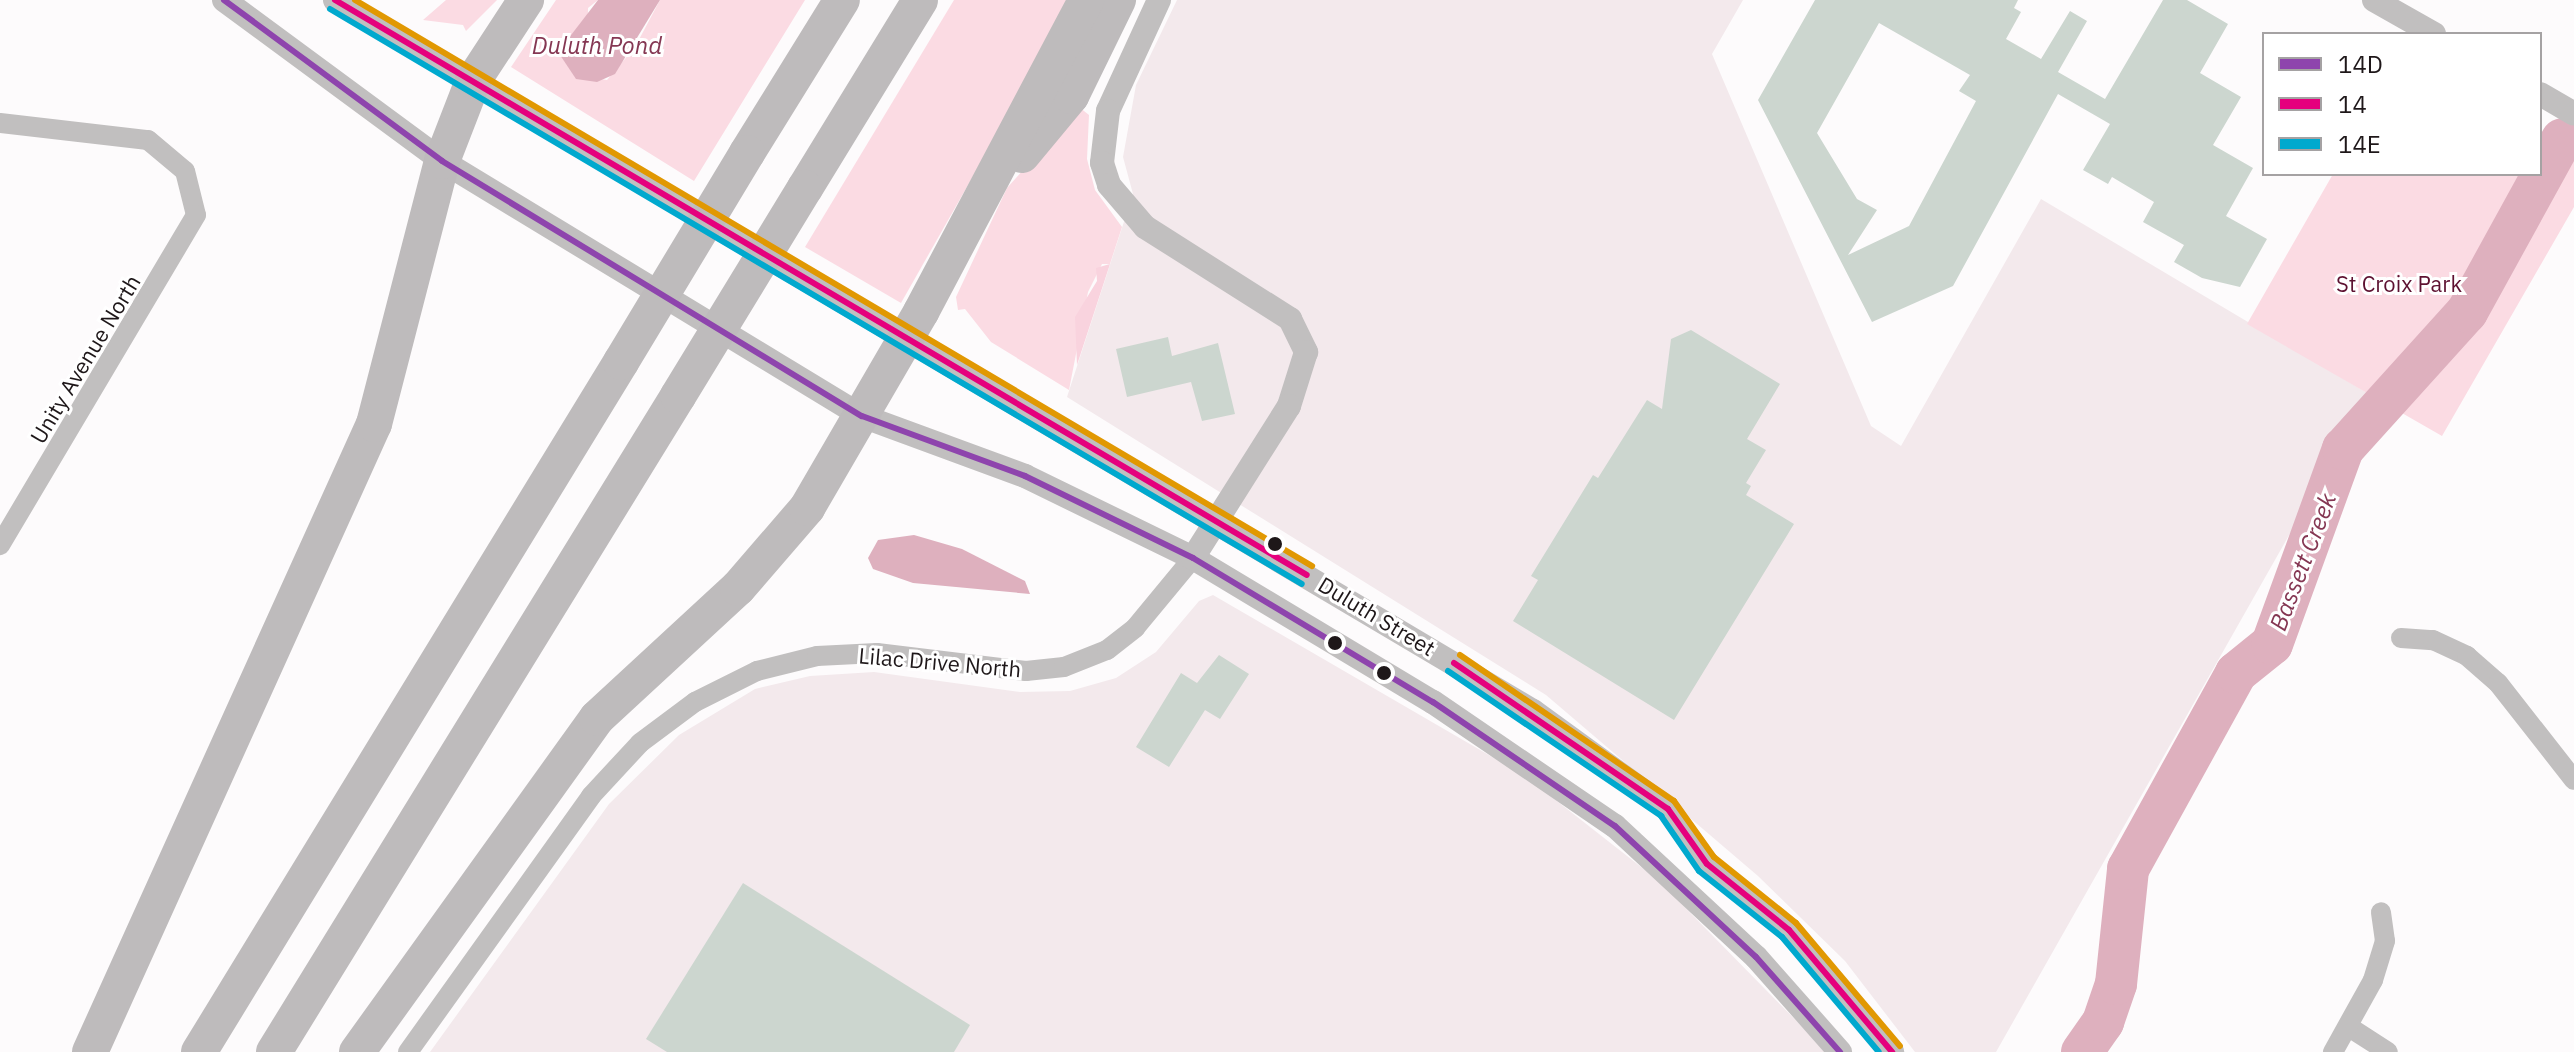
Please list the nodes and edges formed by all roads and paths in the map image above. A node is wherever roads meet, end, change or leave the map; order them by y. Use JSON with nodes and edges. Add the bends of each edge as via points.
{"nodes":[{"id":1,"x":224,"y":0,"type":"edge"},
{"id":2,"x":335,"y":0,"type":"edge"},
{"id":3,"x":526,"y":0,"type":"edge"},
{"id":4,"x":842,"y":0,"type":"edge"},
{"id":5,"x":920,"y":0,"type":"edge"},
{"id":6,"x":1086,"y":0,"type":"edge"},
{"id":7,"x":1118,"y":0,"type":"edge"},
{"id":8,"x":1159,"y":0,"type":"edge"},
{"id":9,"x":2374,"y":0,"type":"edge"},
{"id":10,"x":2430,"y":32,"type":"edge"},
{"id":11,"x":473,"y":81,"type":"junction"},
{"id":12,"x":2542,"y":95,"type":"edge"},
{"id":13,"x":2574,"y":114,"type":"edge"},
{"id":14,"x":0,"y":123,"type":"edge"},
{"id":15,"x":442,"y":161,"type":"junction"},
{"id":16,"x":981,"y":200,"type":"junction"},
{"id":17,"x":906,"y":336,"type":"junction"},
{"id":18,"x":862,"y":416,"type":"junction"},
{"id":19,"x":1216,"y":519,"type":"junction"},
{"id":20,"x":0,"y":545,"type":"edge"},
{"id":21,"x":1193,"y":558,"type":"junction"},
{"id":22,"x":2401,"y":638,"type":"dead end"},
{"id":23,"x":2574,"y":780,"type":"edge"},
{"id":24,"x":2381,"y":912,"type":"dead end"},
{"id":25,"x":2349,"y":1027,"type":"junction"},
{"id":26,"x":90,"y":1052,"type":"edge"},
{"id":27,"x":199,"y":1052,"type":"edge"},
{"id":28,"x":274,"y":1052,"type":"edge"},
{"id":29,"x":357,"y":1052,"type":"edge"},
{"id":30,"x":408,"y":1052,"type":"edge"},
{"id":31,"x":1840,"y":1052,"type":"edge"},
{"id":32,"x":1892,"y":1052,"type":"edge"},
{"id":33,"x":2333,"y":1052,"type":"edge"},
{"id":34,"x":2388,"y":1052,"type":"edge"}],
"edges":[{"from":1,"to":15,"type":"street","name":"Duluth Street"},
{"from":2,"to":11,"type":"street","name":"Duluth Street"},
{"from":3,"to":11,"type":"highway"},
{"from":4,"to":27,"type":"highway","bridge":true},
{"from":5,"to":28,"type":"highway","bridge":true},
{"from":6,"to":16,"type":"highway"},
{"from":7,"to":16,"type":"highway","via":[[1071,96]]},
{"from":8,"to":19,"type":"street","name":"Lilac Drive North","via":[[1108,111],[1102,163],[1109,185],[1145,227],[1290,319],[1306,352],[1289,406]]},
{"from":9,"to":10,"type":"street"},
{"from":11,"to":15,"type":"highway"},
{"from":11,"to":17,"type":"street","name":"Duluth Street"},
{"from":12,"to":13,"type":"street"},
{"from":14,"to":20,"type":"street","name":"Unity Avenue North","via":[[136,137],[170,153],[194,190],[196,215],[187,238]]},
{"from":15,"to":18,"type":"street","name":"Duluth Street"},
{"from":15,"to":26,"type":"highway","via":[[374,424]]},
{"from":16,"to":17,"type":"highway"},
{"from":17,"to":18,"type":"highway"},
{"from":17,"to":19,"type":"street","name":"Duluth Street"},
{"from":18,"to":21,"type":"street","name":"Duluth Street","via":[[1025,476]]},
{"from":18,"to":29,"type":"highway","via":[[775,549],[597,718]]},
{"from":19,"to":21,"type":"street","name":"Lilac Drive North"},
{"from":19,"to":32,"type":"street","name":"Duluth Street","via":[[1533,711],[1668,809],[1707,864],[1789,930]]},
{"from":21,"to":30,"type":"street","name":"Lilac Drive North","via":[[1128,634],[1064,667],[1026,671],[877,653],[829,655],[757,671],[695,702],[640,743],[591,796]]},
{"from":21,"to":31,"type":"street","name":"Duluth Street","via":[[1433,702],[1615,826],[1756,957]]},
{"from":22,"to":23,"type":"street","via":[[2433,640],[2467,656],[2498,683]]},
{"from":24,"to":25,"type":"street","via":[[2385,941]]},
{"from":25,"to":33,"type":"street"},
{"from":25,"to":34,"type":"street"}]}
